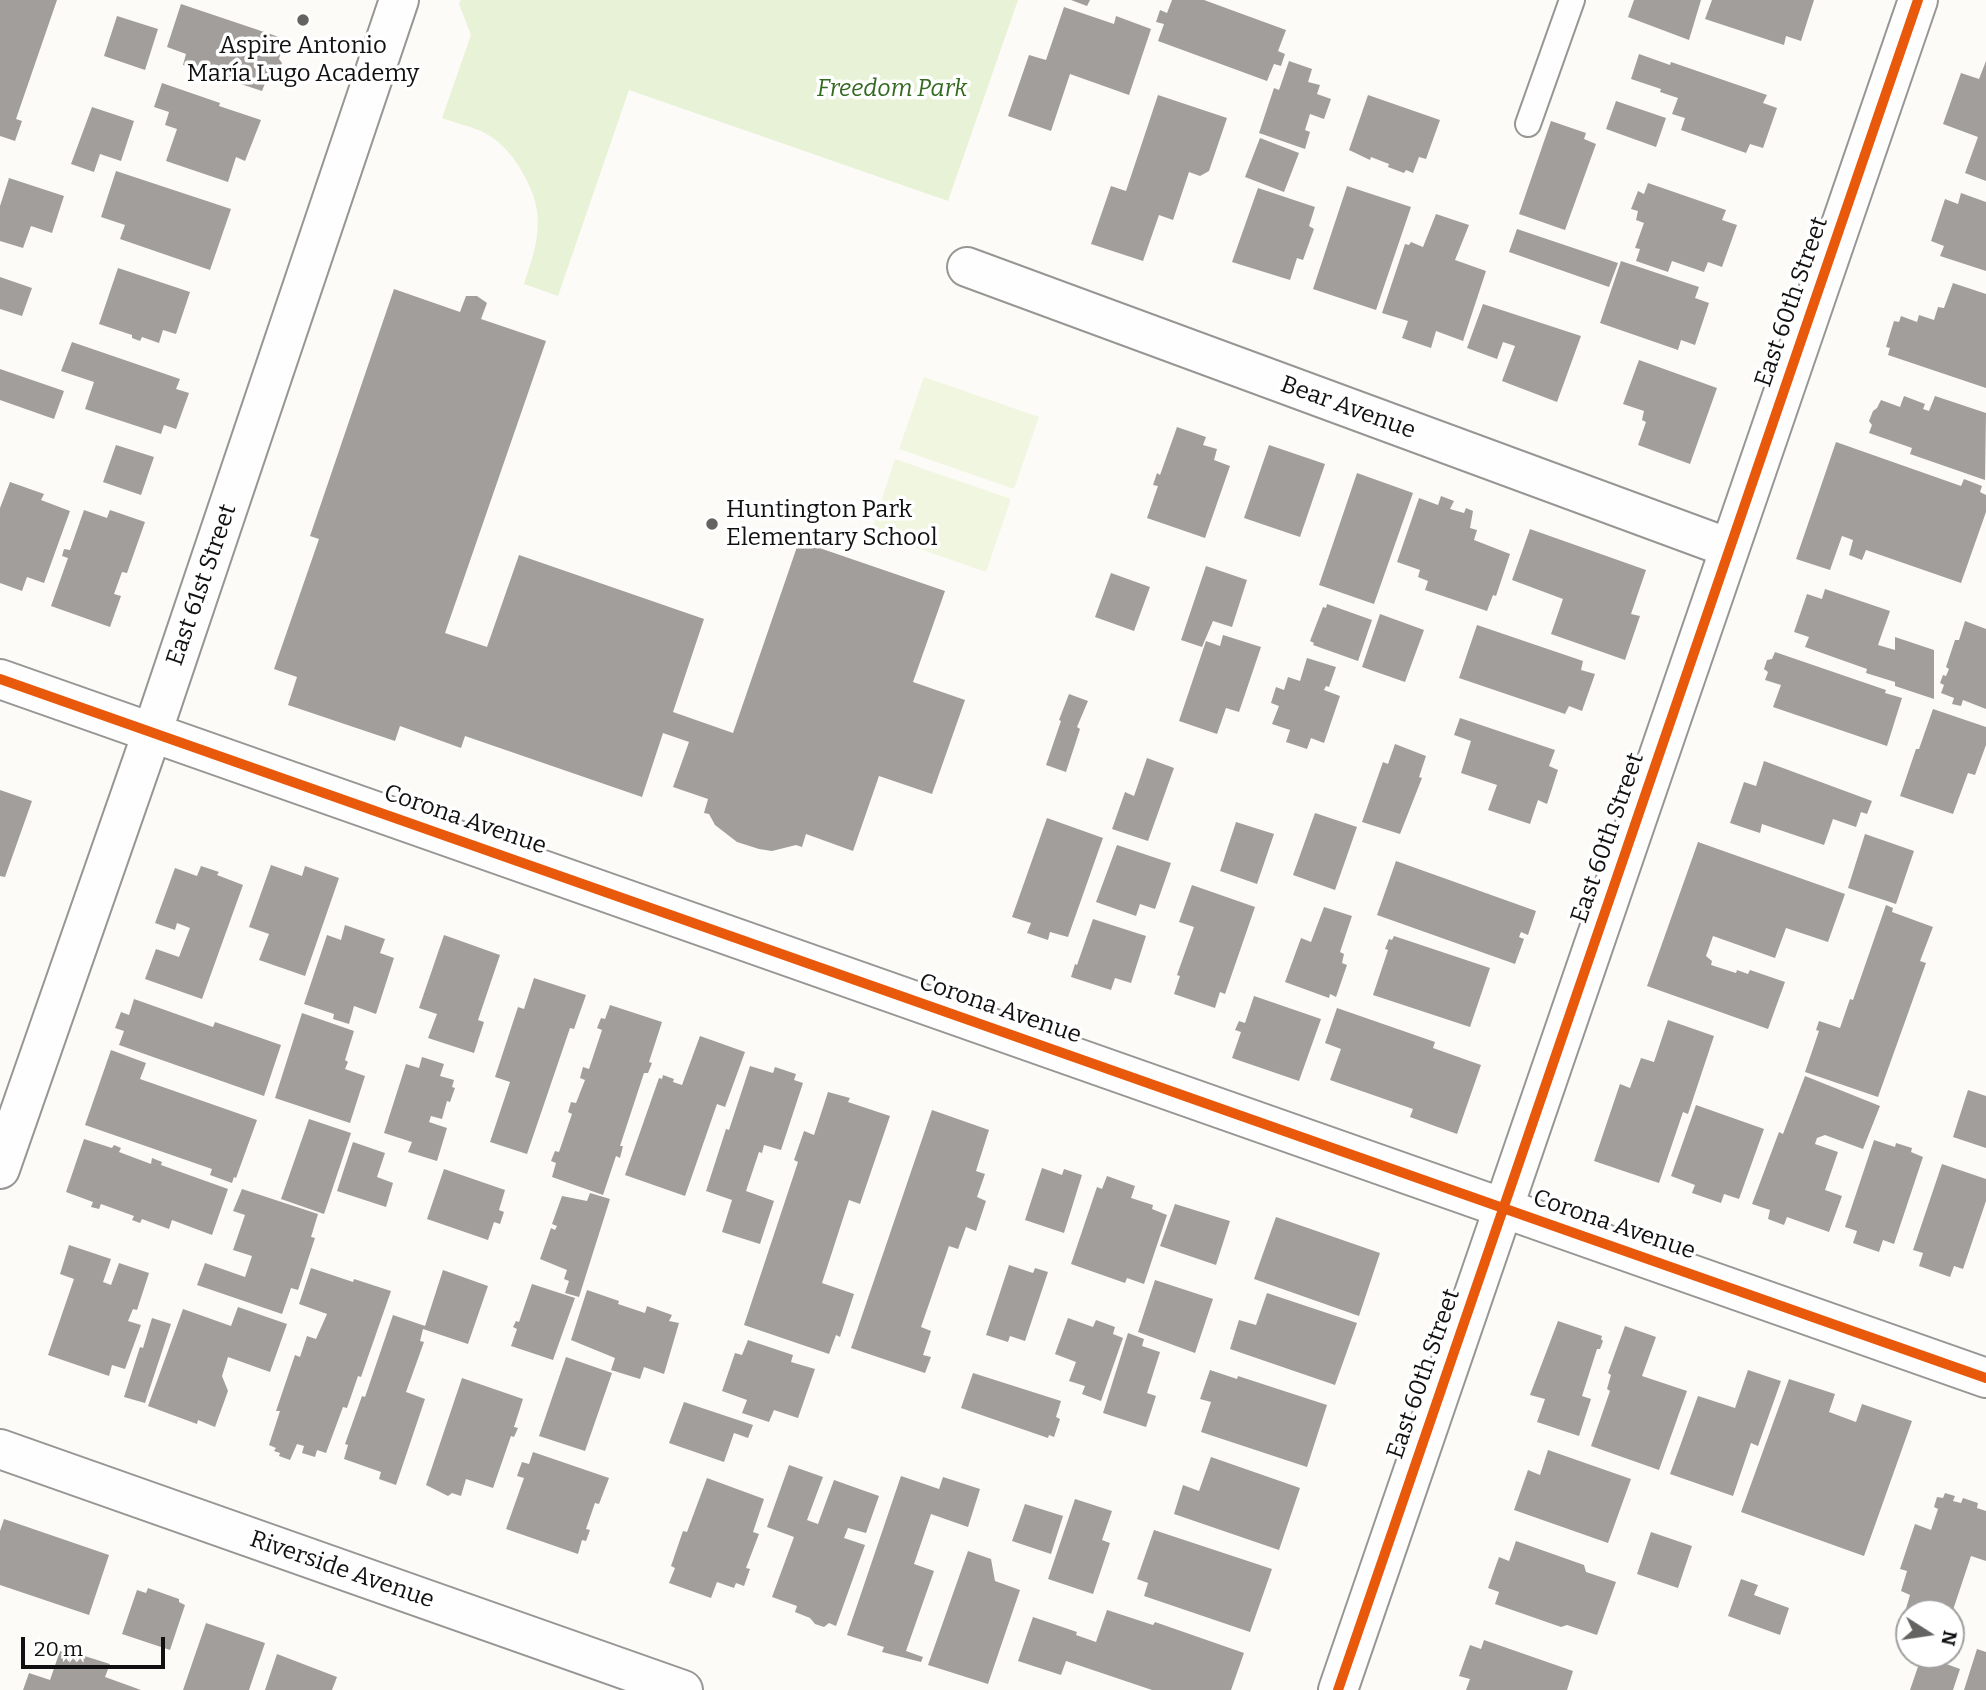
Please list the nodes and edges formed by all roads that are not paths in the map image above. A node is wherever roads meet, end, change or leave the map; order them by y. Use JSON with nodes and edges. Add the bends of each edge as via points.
{"nodes":[{"id":1,"x":399,"y":0,"type":"edge"},
{"id":2,"x":1572,"y":0,"type":"edge"},
{"id":3,"x":1918,"y":0,"type":"edge"},
{"id":4,"x":1528,"y":124,"type":"dead end"},
{"id":5,"x":967,"y":267,"type":"dead end"},
{"id":6,"x":1730,"y":548,"type":"junction"},
{"id":7,"x":0,"y":679,"type":"edge"},
{"id":8,"x":152,"y":733,"type":"junction"},
{"id":9,"x":0,"y":1169,"type":"edge"},
{"id":10,"x":1503,"y":1208,"type":"junction"},
{"id":11,"x":1986,"y":1378,"type":"edge"},
{"id":12,"x":0,"y":1449,"type":"edge"},
{"id":13,"x":683,"y":1690,"type":"edge"},
{"id":14,"x":1338,"y":1690,"type":"edge"}],
"edges":[{"from":1,"to":8,"type":"street","name":"East 61st Street"},
{"from":2,"to":4,"type":"lane"},
{"from":3,"to":6,"type":"street","name":"East 60th Street"},
{"from":5,"to":6,"type":"street","name":"Bear Avenue"},
{"from":6,"to":10,"type":"street","name":"East 60th Street"},
{"from":7,"to":8,"type":"street","name":"Corona Avenue"},
{"from":8,"to":9,"type":"street","name":"East 61st Street"},
{"from":8,"to":10,"type":"street","name":"Corona Avenue"},
{"from":10,"to":11,"type":"street","name":"Corona Avenue"},
{"from":10,"to":14,"type":"street","name":"East 60th Street"},
{"from":12,"to":13,"type":"street","name":"Riverside Avenue"}]}
